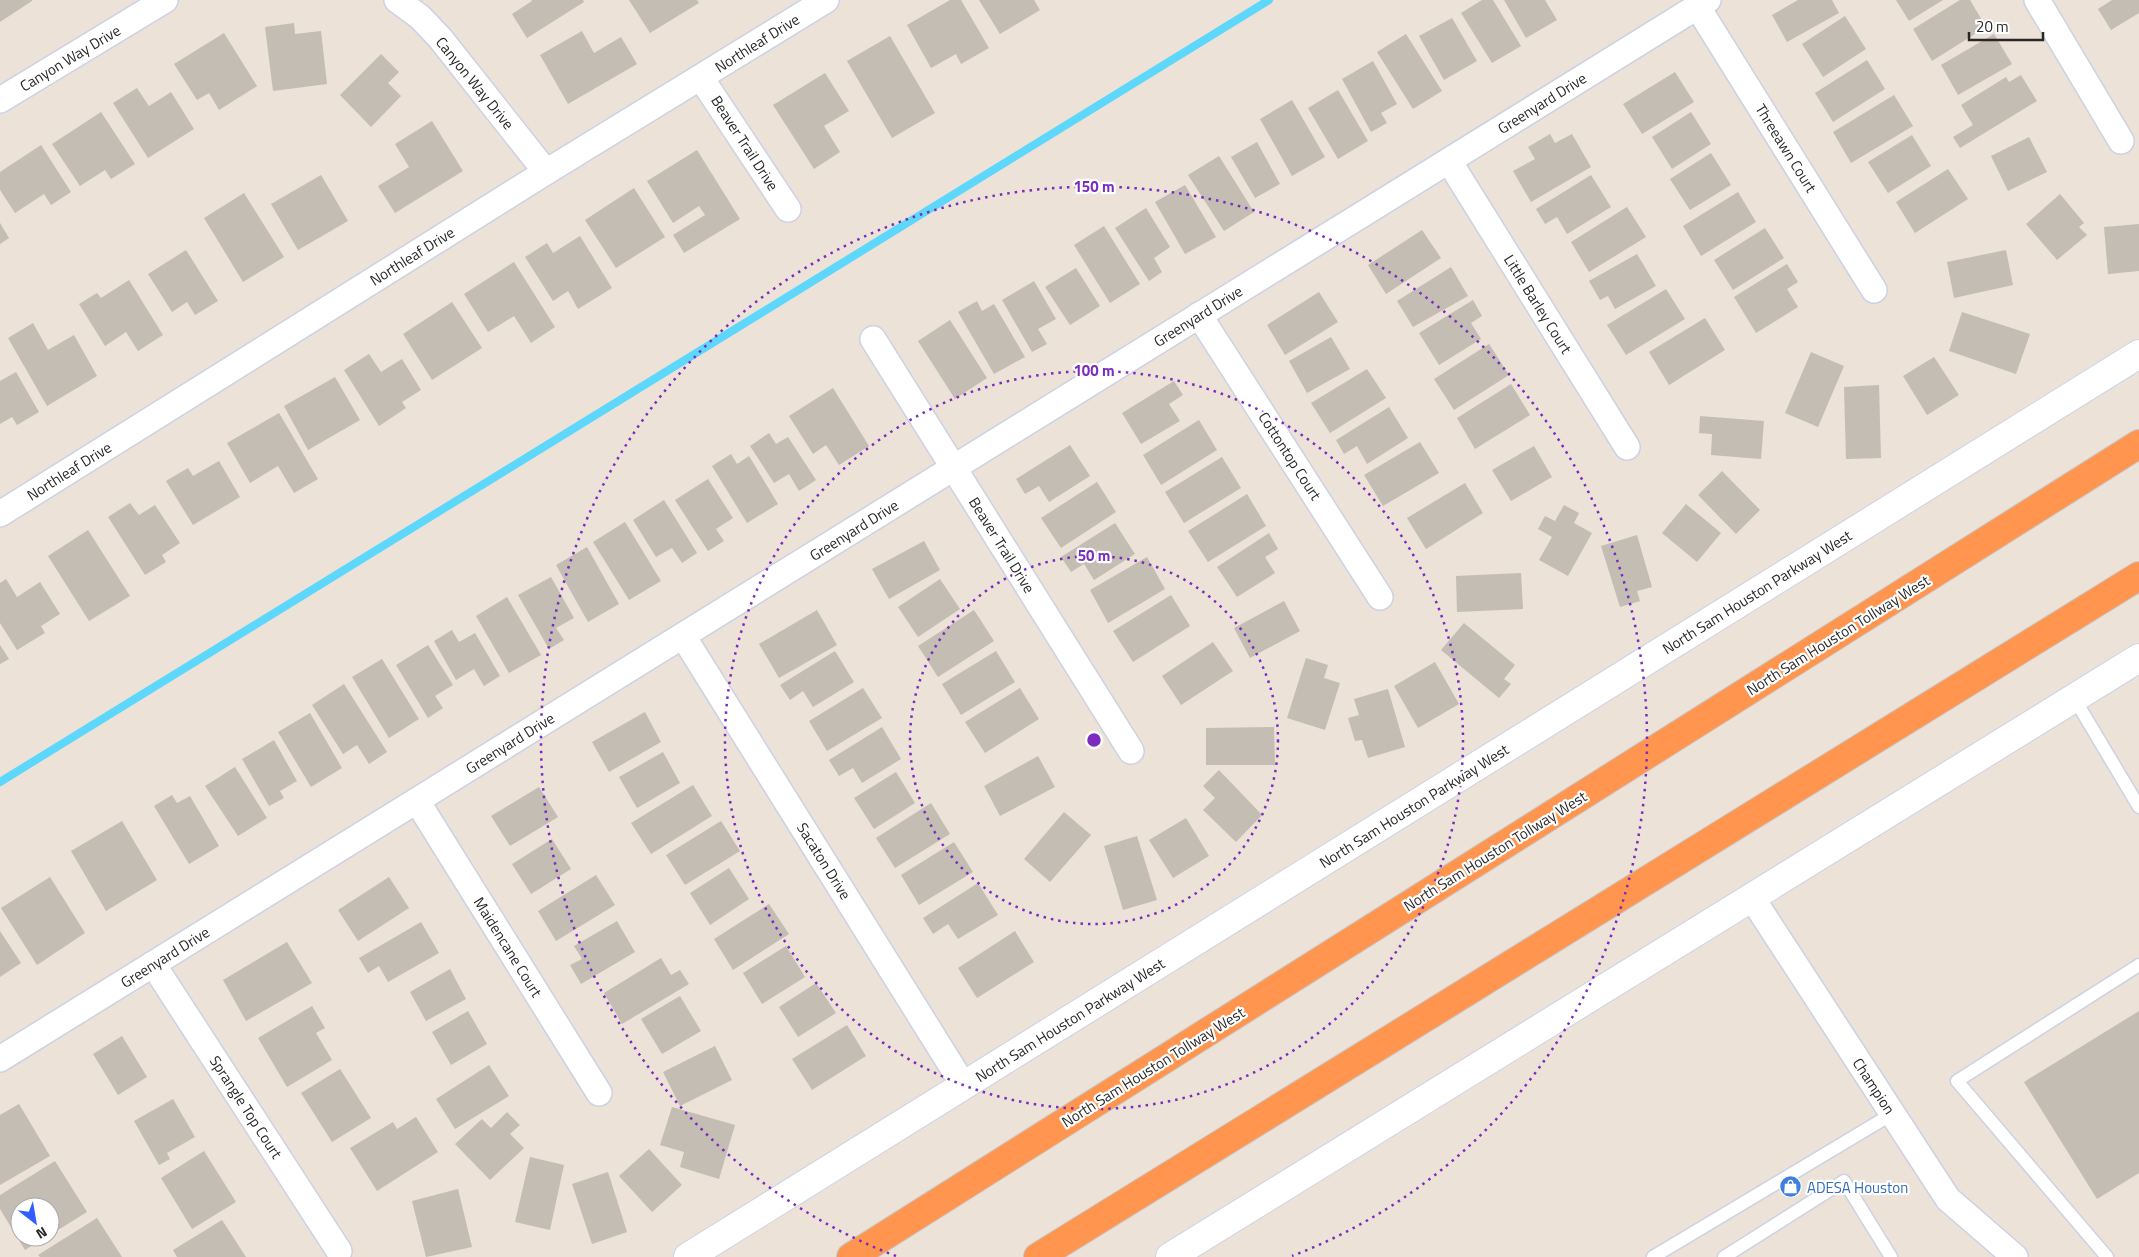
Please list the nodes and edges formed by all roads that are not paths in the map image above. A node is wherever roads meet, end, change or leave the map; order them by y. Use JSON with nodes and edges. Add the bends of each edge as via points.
{"nodes":[{"id":1,"x":165,"y":0,"type":"edge"},
{"id":2,"x":397,"y":0,"type":"edge"},
{"id":3,"x":826,"y":0,"type":"edge"},
{"id":4,"x":2037,"y":0,"type":"edge"},
{"id":5,"x":1702,"y":3,"type":"edge"},
{"id":6,"x":702,"y":78,"type":"junction"},
{"id":7,"x":0,"y":100,"type":"edge"},
{"id":8,"x":2121,"y":141,"type":"dead end"},
{"id":9,"x":1449,"y":161,"type":"junction"},
{"id":10,"x":546,"y":172,"type":"junction"},
{"id":11,"x":788,"y":209,"type":"dead end"},
{"id":12,"x":1874,"y":290,"type":"dead end"},
{"id":13,"x":1200,"y":316,"type":"junction"},
{"id":14,"x":873,"y":339,"type":"dead end"},
{"id":15,"x":2139,"y":354,"type":"edge"},
{"id":16,"x":2139,"y":444,"type":"edge"},
{"id":17,"x":1626,"y":447,"type":"dead end"},
{"id":18,"x":954,"y":468,"type":"junction"},
{"id":19,"x":0,"y":514,"type":"edge"},
{"id":20,"x":2139,"y":576,"type":"edge"},
{"id":21,"x":1380,"y":597,"type":"dead end"},
{"id":22,"x":683,"y":636,"type":"junction"},
{"id":23,"x":2139,"y":658,"type":"edge"},
{"id":24,"x":2074,"y":698,"type":"junction"},
{"id":25,"x":1131,"y":751,"type":"dead end"},
{"id":26,"x":417,"y":801,"type":"junction"},
{"id":27,"x":2139,"y":807,"type":"edge"},
{"id":28,"x":1752,"y":898,"type":"junction"},
{"id":29,"x":153,"y":964,"type":"junction"},
{"id":30,"x":2139,"y":965,"type":"edge"},
{"id":31,"x":0,"y":1059,"type":"edge"},
{"id":32,"x":964,"y":1086,"type":"junction"},
{"id":33,"x":599,"y":1093,"type":"dead end"},
{"id":34,"x":1892,"y":1114,"type":"junction"},
{"id":35,"x":338,"y":1251,"type":"dead end"},
{"id":36,"x":688,"y":1257,"type":"edge"},
{"id":37,"x":851,"y":1257,"type":"edge"},
{"id":38,"x":1038,"y":1257,"type":"edge"},
{"id":39,"x":1170,"y":1257,"type":"edge"},
{"id":40,"x":1653,"y":1257,"type":"edge"},
{"id":41,"x":1724,"y":1257,"type":"edge"},
{"id":42,"x":1892,"y":1257,"type":"edge"},
{"id":43,"x":2015,"y":1257,"type":"edge"},
{"id":44,"x":2107,"y":1257,"type":"edge"}],
"edges":[{"from":1,"to":7,"type":"street","name":"Canyon Way Drive"},
{"from":2,"to":10,"type":"street","name":"Canyon Way Drive","via":[[440,38]]},
{"from":3,"to":6,"type":"street","name":"Northleaf Drive"},
{"from":4,"to":8,"type":"street"},
{"from":5,"to":9,"type":"street","name":"Greenyard Drive"},
{"from":5,"to":12,"type":"street","name":"Threeawn Court"},
{"from":6,"to":10,"type":"street","name":"Northleaf Drive"},
{"from":6,"to":11,"type":"street","name":"Beaver Trail Drive"},
{"from":9,"to":13,"type":"street","name":"Greenyard Drive"},
{"from":9,"to":17,"type":"street","name":"Little Barley Court"},
{"from":10,"to":19,"type":"street","name":"Northleaf Drive"},
{"from":13,"to":18,"type":"street","name":"Greenyard Drive"},
{"from":13,"to":21,"type":"street","name":"Cottontop Court"},
{"from":14,"to":18,"type":"street","name":"Beaver Trail Drive"},
{"from":15,"to":32,"type":"main road","name":"North Sam Houston Parkway West"},
{"from":16,"to":37,"type":"highway","name":"North Sam Houston Tollway West"},
{"from":18,"to":22,"type":"street","name":"Greenyard Drive"},
{"from":18,"to":25,"type":"street","name":"Beaver Trail Drive"},
{"from":20,"to":38,"type":"highway"},
{"from":22,"to":26,"type":"street","name":"Greenyard Drive"},
{"from":22,"to":32,"type":"street","name":"Sacaton Drive"},
{"from":23,"to":24,"type":"main road"},
{"from":24,"to":27,"type":"lane"},
{"from":24,"to":28,"type":"main road"},
{"from":26,"to":29,"type":"street","name":"Greenyard Drive"},
{"from":26,"to":33,"type":"street","name":"Maidencane Court"},
{"from":28,"to":34,"type":"street","name":"Champion"},
{"from":28,"to":39,"type":"main road"},
{"from":29,"to":31,"type":"street","name":"Greenyard Drive"},
{"from":29,"to":35,"type":"street","name":"Sprangle Top Court"},
{"from":30,"to":44,"type":"lane","via":[[1957,1080]]},
{"from":32,"to":36,"type":"main road","name":"North Sam Houston Parkway West"},
{"from":34,"to":40,"type":"lane"},
{"from":34,"to":43,"type":"street","name":"Champion","via":[[1948,1199]]},
{"from":41,"to":42,"type":"lane","via":[[1844,1181]]}]}
